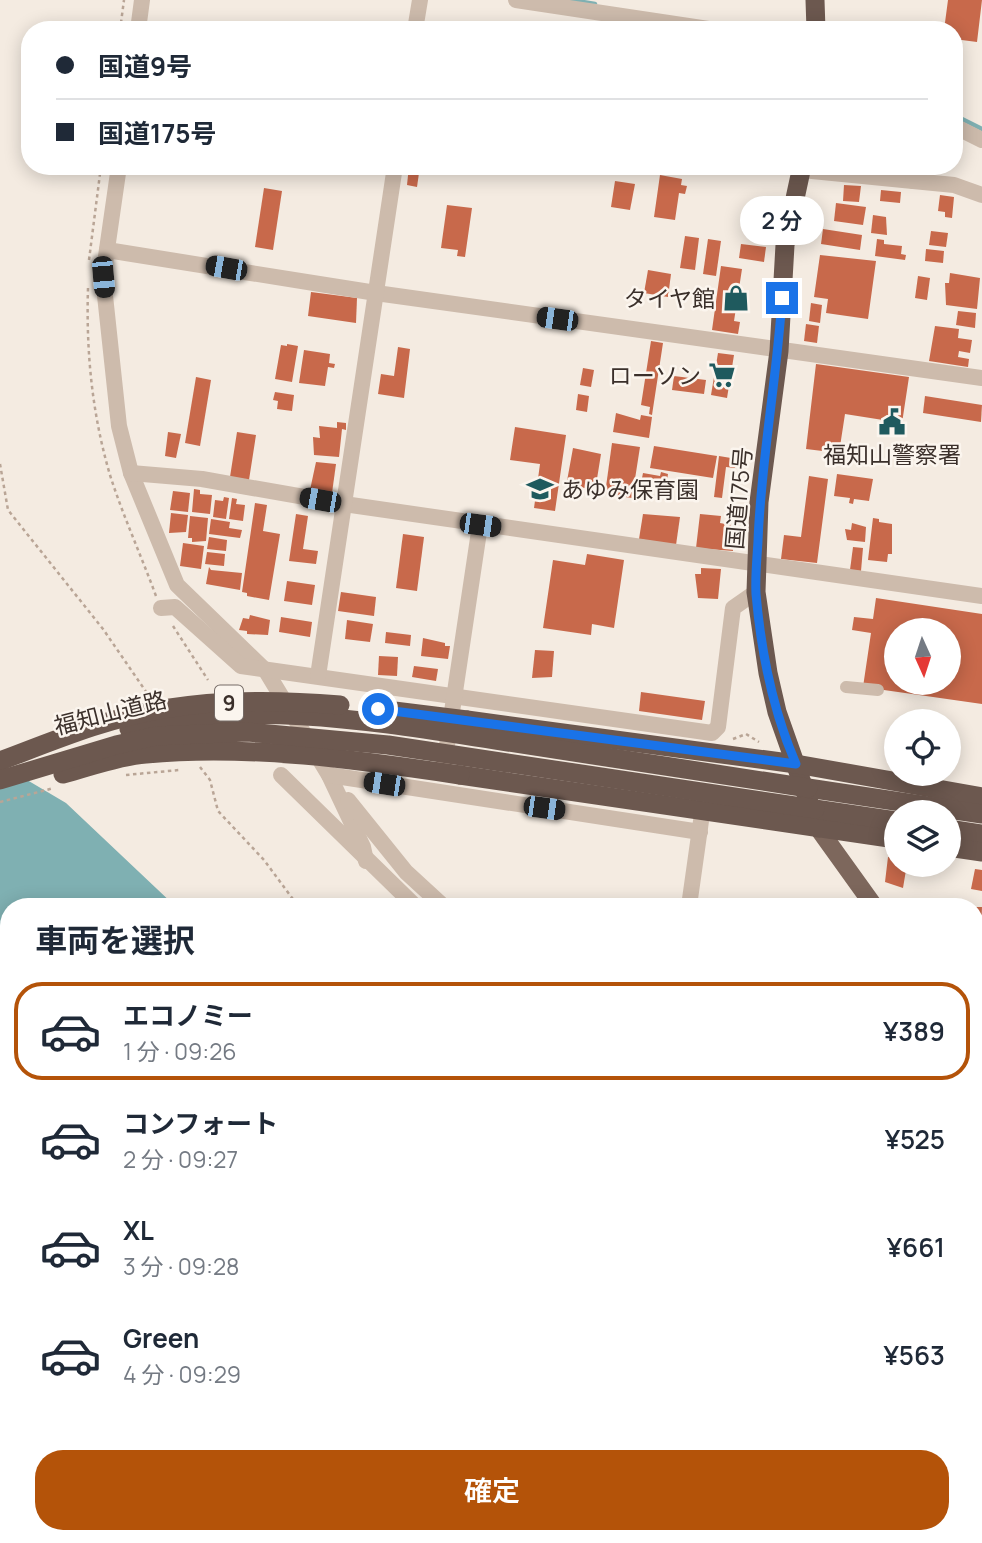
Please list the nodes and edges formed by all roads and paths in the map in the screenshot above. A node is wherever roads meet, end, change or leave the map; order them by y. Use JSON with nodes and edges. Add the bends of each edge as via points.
{"nodes":[{"id":1,"x":124,"y":0,"type":"edge"},
{"id":2,"x":142,"y":0,"type":"edge"},
{"id":3,"x":420,"y":0,"type":"edge"},
{"id":4,"x":516,"y":0,"type":"edge"},
{"id":5,"x":816,"y":0,"type":"edge"},
{"id":6,"x":121,"y":21,"type":"edge"},
{"id":7,"x":139,"y":21,"type":"edge"},
{"id":8,"x":416,"y":21,"type":"edge"},
{"id":9,"x":655,"y":21,"type":"edge"},
{"id":10,"x":816,"y":21,"type":"edge"},
{"id":11,"x":963,"y":130,"type":"edge"},
{"id":12,"x":982,"y":140,"type":"edge"},
{"id":13,"x":118,"y":175,"type":"edge"},
{"id":14,"x":394,"y":175,"type":"edge"},
{"id":15,"x":800,"y":175,"type":"edge"},
{"id":16,"x":918,"y":175,"type":"edge"},
{"id":17,"x":982,"y":195,"type":"edge"},
{"id":18,"x":107,"y":250,"type":"junction"},
{"id":19,"x":376,"y":293,"type":"junction"},
{"id":20,"x":779,"y":351,"type":"junction"},
{"id":21,"x":982,"y":378,"type":"edge"},
{"id":22,"x":0,"y":464,"type":"edge"},
{"id":23,"x":131,"y":473,"type":"junction"},
{"id":24,"x":344,"y":504,"type":"junction"},
{"id":25,"x":480,"y":525,"type":"junction"},
{"id":26,"x":757,"y":565,"type":"junction"},
{"id":27,"x":756,"y":592,"type":"junction"},
{"id":28,"x":982,"y":596,"type":"edge"},
{"id":29,"x":161,"y":608,"type":"dead end"},
{"id":30,"x":266,"y":671,"type":"junction"},
{"id":31,"x":318,"y":676,"type":"junction"},
{"id":32,"x":846,"y":687,"type":"dead end"},
{"id":33,"x":878,"y":690,"type":"dead end"},
{"id":34,"x":146,"y":693,"type":"dead end"},
{"id":35,"x":454,"y":695,"type":"junction"},
{"id":36,"x":0,"y":761,"type":"edge"},
{"id":37,"x":796,"y":764,"type":"junction"},
{"id":38,"x":0,"y":767,"type":"edge"},
{"id":39,"x":208,"y":767,"type":"dead end"},
{"id":40,"x":194,"y":768,"type":"dead end"},
{"id":41,"x":181,"y":769,"type":"dead end"},
{"id":42,"x":281,"y":775,"type":"dead end"},
{"id":43,"x":329,"y":775,"type":"junction"},
{"id":44,"x":113,"y":776,"type":"dead end"},
{"id":45,"x":0,"y":780,"type":"edge"},
{"id":46,"x":210,"y":780,"type":"dead end"},
{"id":47,"x":62,"y":786,"type":"dead end"},
{"id":48,"x":0,"y":788,"type":"edge"},
{"id":49,"x":439,"y":792,"type":"junction"},
{"id":50,"x":982,"y":797,"type":"edge"},
{"id":51,"x":0,"y":802,"type":"edge"},
{"id":52,"x":703,"y":811,"type":"junction"},
{"id":53,"x":982,"y":814,"type":"edge"},
{"id":54,"x":884,"y":819,"type":"edge"},
{"id":55,"x":818,"y":828,"type":"junction"},
{"id":56,"x":699,"y":831,"type":"junction"},
{"id":57,"x":961,"y":831,"type":"edge"},
{"id":58,"x":982,"y":834,"type":"edge"},
{"id":59,"x":884,"y":837,"type":"edge"},
{"id":60,"x":961,"y":849,"type":"edge"},
{"id":61,"x":982,"y":852,"type":"edge"},
{"id":62,"x":366,"y":861,"type":"junction"},
{"id":63,"x":292,"y":898,"type":"edge"},
{"id":64,"x":406,"y":898,"type":"edge"},
{"id":65,"x":434,"y":898,"type":"edge"},
{"id":66,"x":690,"y":898,"type":"edge"},
{"id":67,"x":868,"y":898,"type":"edge"}],
"edges":[{"from":1,"to":6,"type":"path"},
{"from":2,"to":7,"type":"street"},
{"from":3,"to":8,"type":"street"},
{"from":4,"to":9,"type":"street"},
{"from":5,"to":10,"type":"highway"},
{"from":11,"to":12,"type":"street"},
{"from":13,"to":18,"type":"street"},
{"from":14,"to":19,"type":"street"},
{"from":15,"to":20,"type":"highway","name":"国道175号","via":[[785,245]]},
{"from":16,"to":17,"type":"street"},
{"from":18,"to":19,"type":"street"},
{"from":18,"to":23,"type":"street","via":[[103,277],[110,368]]},
{"from":19,"to":20,"type":"street"},
{"from":19,"to":24,"type":"street"},
{"from":20,"to":21,"type":"street"},
{"from":20,"to":26,"type":"highway","name":"国道175号","via":[[759,502]]},
{"from":22,"to":34,"type":"path","via":[[8,510],[103,629]]},
{"from":23,"to":24,"type":"street","via":[[202,479]]},
{"from":23,"to":30,"type":"street","via":[[177,585]]},
{"from":24,"to":25,"type":"street"},
{"from":24,"to":31,"type":"street"},
{"from":25,"to":26,"type":"street"},
{"from":25,"to":35,"type":"street"},
{"from":26,"to":27,"type":"highway","name":"国道175号"},
{"from":26,"to":28,"type":"street"},
{"from":27,"to":35,"type":"street","via":[[733,608],[718,727],[712,733]]},
{"from":27,"to":37,"type":"highway","name":"国道175号","via":[[777,712]]},
{"from":29,"to":30,"type":"street","via":[[175,607],[241,666]]},
{"from":30,"to":31,"type":"street"},
{"from":30,"to":43,"type":"street"},
{"from":31,"to":35,"type":"street"},
{"from":32,"to":33,"type":"street"},
{"from":35,"to":49,"type":"street"},
{"from":36,"to":37,"type":"highway","number":"9","bridge":true,"via":[[104,723],[163,709],[304,702]]},
{"from":37,"to":50,"type":"highway","number":"9"},
{"from":37,"to":55,"type":"highway","name":"国道175号"},
{"from":38,"to":53,"type":"highway","name":"福知山道路","number":"9","bridge":true,"via":[[156,722],[292,714],[376,722]]},
{"from":39,"to":40,"type":"path"},
{"from":41,"to":44,"type":"path","bridge":true},
{"from":42,"to":62,"type":"street"},
{"from":43,"to":49,"type":"street"},
{"from":43,"to":62,"type":"street"},
{"from":43,"to":65,"type":"street","via":[[406,872]]},
{"from":45,"to":54,"type":"highway","name":"福知山道路","number":"9","bridge":true,"via":[[156,736],[247,732],[388,745]]},
{"from":46,"to":63,"type":"path","via":[[218,811]]},
{"from":47,"to":51,"type":"path","bridge":true},
{"from":48,"to":52,"type":"highway","number":"9","bridge":true,"via":[[143,754],[197,751],[294,755]]},
{"from":49,"to":56,"type":"street"},
{"from":52,"to":55,"type":"highway","number":"9"},
{"from":52,"to":56,"type":"street"},
{"from":55,"to":59,"type":"highway","number":"9"},
{"from":55,"to":67,"type":"main road"},
{"from":56,"to":66,"type":"street"},
{"from":57,"to":58,"type":"highway"},
{"from":60,"to":61,"type":"highway"},
{"from":62,"to":64,"type":"street"}]}
